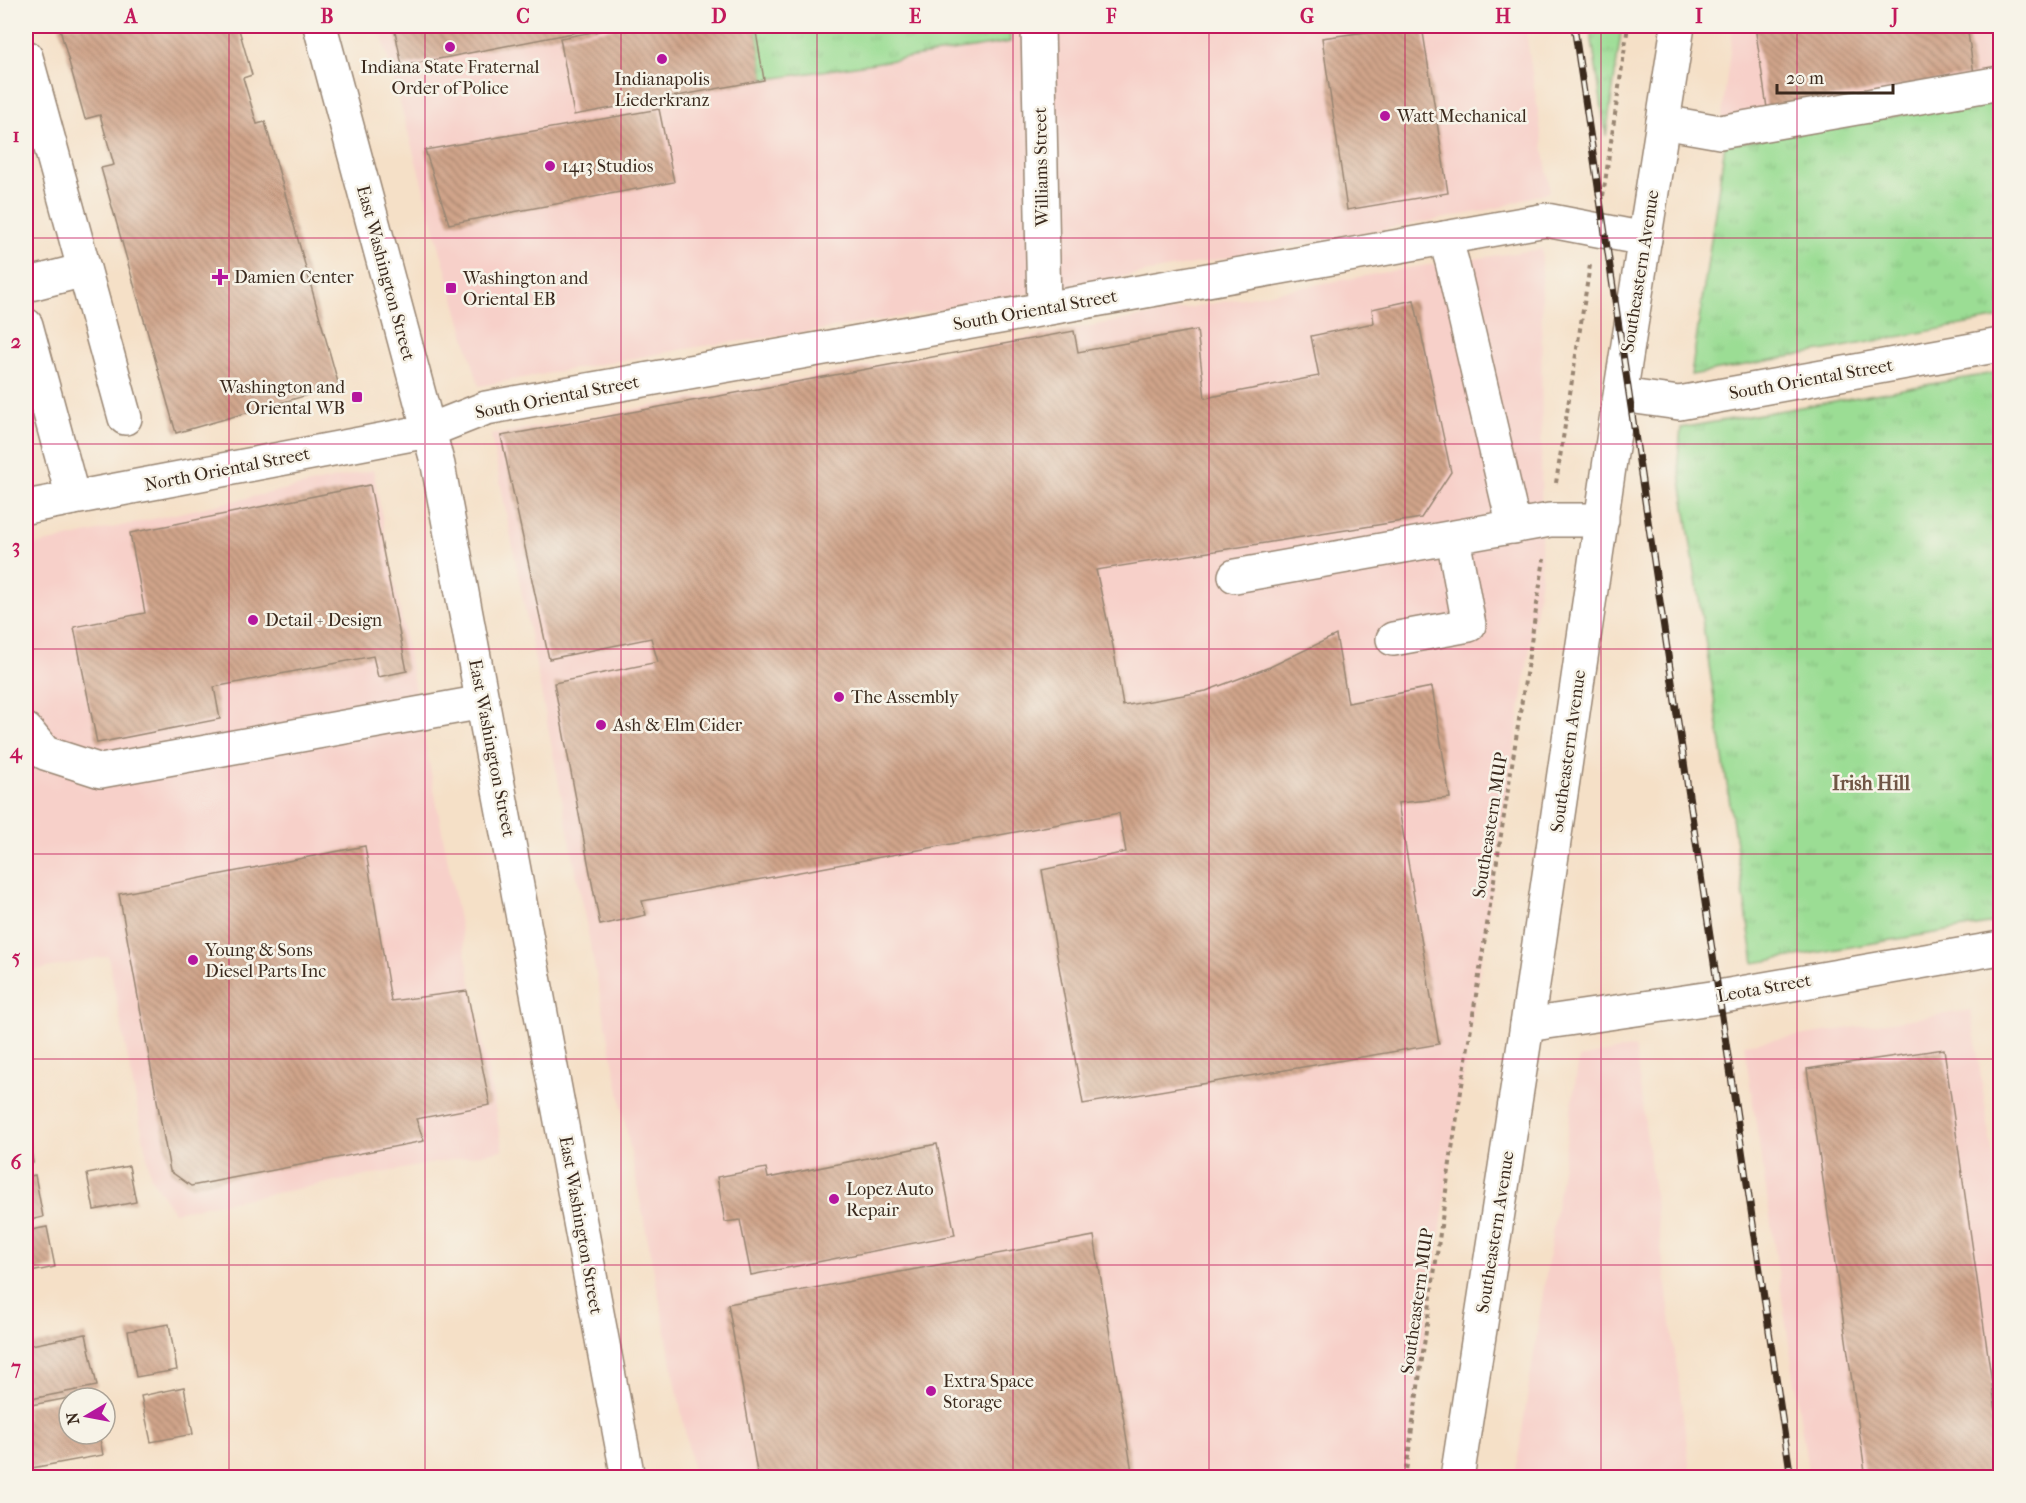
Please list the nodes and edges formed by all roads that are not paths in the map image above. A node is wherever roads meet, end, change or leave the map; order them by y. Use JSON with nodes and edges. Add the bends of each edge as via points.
{"nodes":[{"id":1,"x":320,"y":26,"type":"edge"},
{"id":2,"x":1038,"y":26,"type":"edge"},
{"id":3,"x":1678,"y":26,"type":"edge"},
{"id":4,"x":26,"y":57,"type":"edge"},
{"id":5,"x":2001,"y":83,"type":"edge"},
{"id":6,"x":1663,"y":122,"type":"junction"},
{"id":7,"x":1444,"y":238,"type":"junction"},
{"id":8,"x":1645,"y":239,"type":"junction"},
{"id":9,"x":84,"y":270,"type":"junction"},
{"id":10,"x":26,"y":285,"type":"edge"},
{"id":11,"x":1044,"y":308,"type":"junction"},
{"id":12,"x":26,"y":325,"type":"edge"},
{"id":13,"x":2001,"y":345,"type":"edge"},
{"id":14,"x":1621,"y":395,"type":"junction"},
{"id":15,"x":125,"y":418,"type":"dead end"},
{"id":16,"x":428,"y":431,"type":"junction"},
{"id":17,"x":73,"y":498,"type":"junction"},
{"id":18,"x":26,"y":507,"type":"edge"},
{"id":19,"x":1602,"y":520,"type":"junction"},
{"id":20,"x":1514,"y":526,"type":"junction"},
{"id":21,"x":1453,"y":538,"type":"junction"},
{"id":22,"x":1235,"y":576,"type":"dead end"},
{"id":23,"x":1393,"y":639,"type":"dead end"},
{"id":24,"x":483,"y":702,"type":"junction"},
{"id":25,"x":26,"y":730,"type":"edge"},
{"id":26,"x":2001,"y":948,"type":"edge"},
{"id":27,"x":1527,"y":1025,"type":"junction"},
{"id":28,"x":628,"y":1478,"type":"edge"},
{"id":29,"x":1457,"y":1478,"type":"edge"}],
"edges":[{"from":1,"to":16,"type":"main road","name":"East Washington Street"},
{"from":2,"to":11,"type":"main road","name":"Williams Street"},
{"from":3,"to":6,"type":"main road","name":"Southeastern Avenue"},
{"from":4,"to":9,"type":"main road"},
{"from":5,"to":6,"type":"main road","via":[[1720,132]]},
{"from":6,"to":8,"type":"main road","name":"Southeastern Avenue"},
{"from":7,"to":8,"type":"main road","name":"South Oriental Street","via":[[1546,220]]},
{"from":7,"to":11,"type":"main road","name":"South Oriental Street"},
{"from":7,"to":20,"type":"main road"},
{"from":8,"to":14,"type":"main road","name":"Southeastern Avenue"},
{"from":9,"to":10,"type":"main road"},
{"from":9,"to":15,"type":"main road"},
{"from":11,"to":16,"type":"main road","name":"South Oriental Street","via":[[486,408]]},
{"from":12,"to":17,"type":"main road"},
{"from":13,"to":14,"type":"main road","name":"South Oriental Street","via":[[1678,403]]},
{"from":14,"to":19,"type":"main road","name":"Southeastern Avenue"},
{"from":16,"to":17,"type":"main road","name":"North Oriental Street"},
{"from":16,"to":24,"type":"main road","name":"East Washington Street","via":[[438,465]]},
{"from":17,"to":18,"type":"main road","name":"North Oriental Street"},
{"from":19,"to":20,"type":"main road","via":[[1550,520]]},
{"from":19,"to":27,"type":"main road","name":"Southeastern Avenue"},
{"from":20,"to":21,"type":"main road"},
{"from":21,"to":22,"type":"main road"},
{"from":21,"to":23,"type":"main road","via":[[1469,625]]},
{"from":24,"to":25,"type":"main road","via":[[101,771],[45,753]]},
{"from":24,"to":28,"type":"main road","name":"East Washington Street"},
{"from":26,"to":27,"type":"main road","name":"Leota Street"},
{"from":27,"to":29,"type":"main road","name":"Southeastern Avenue"}]}
